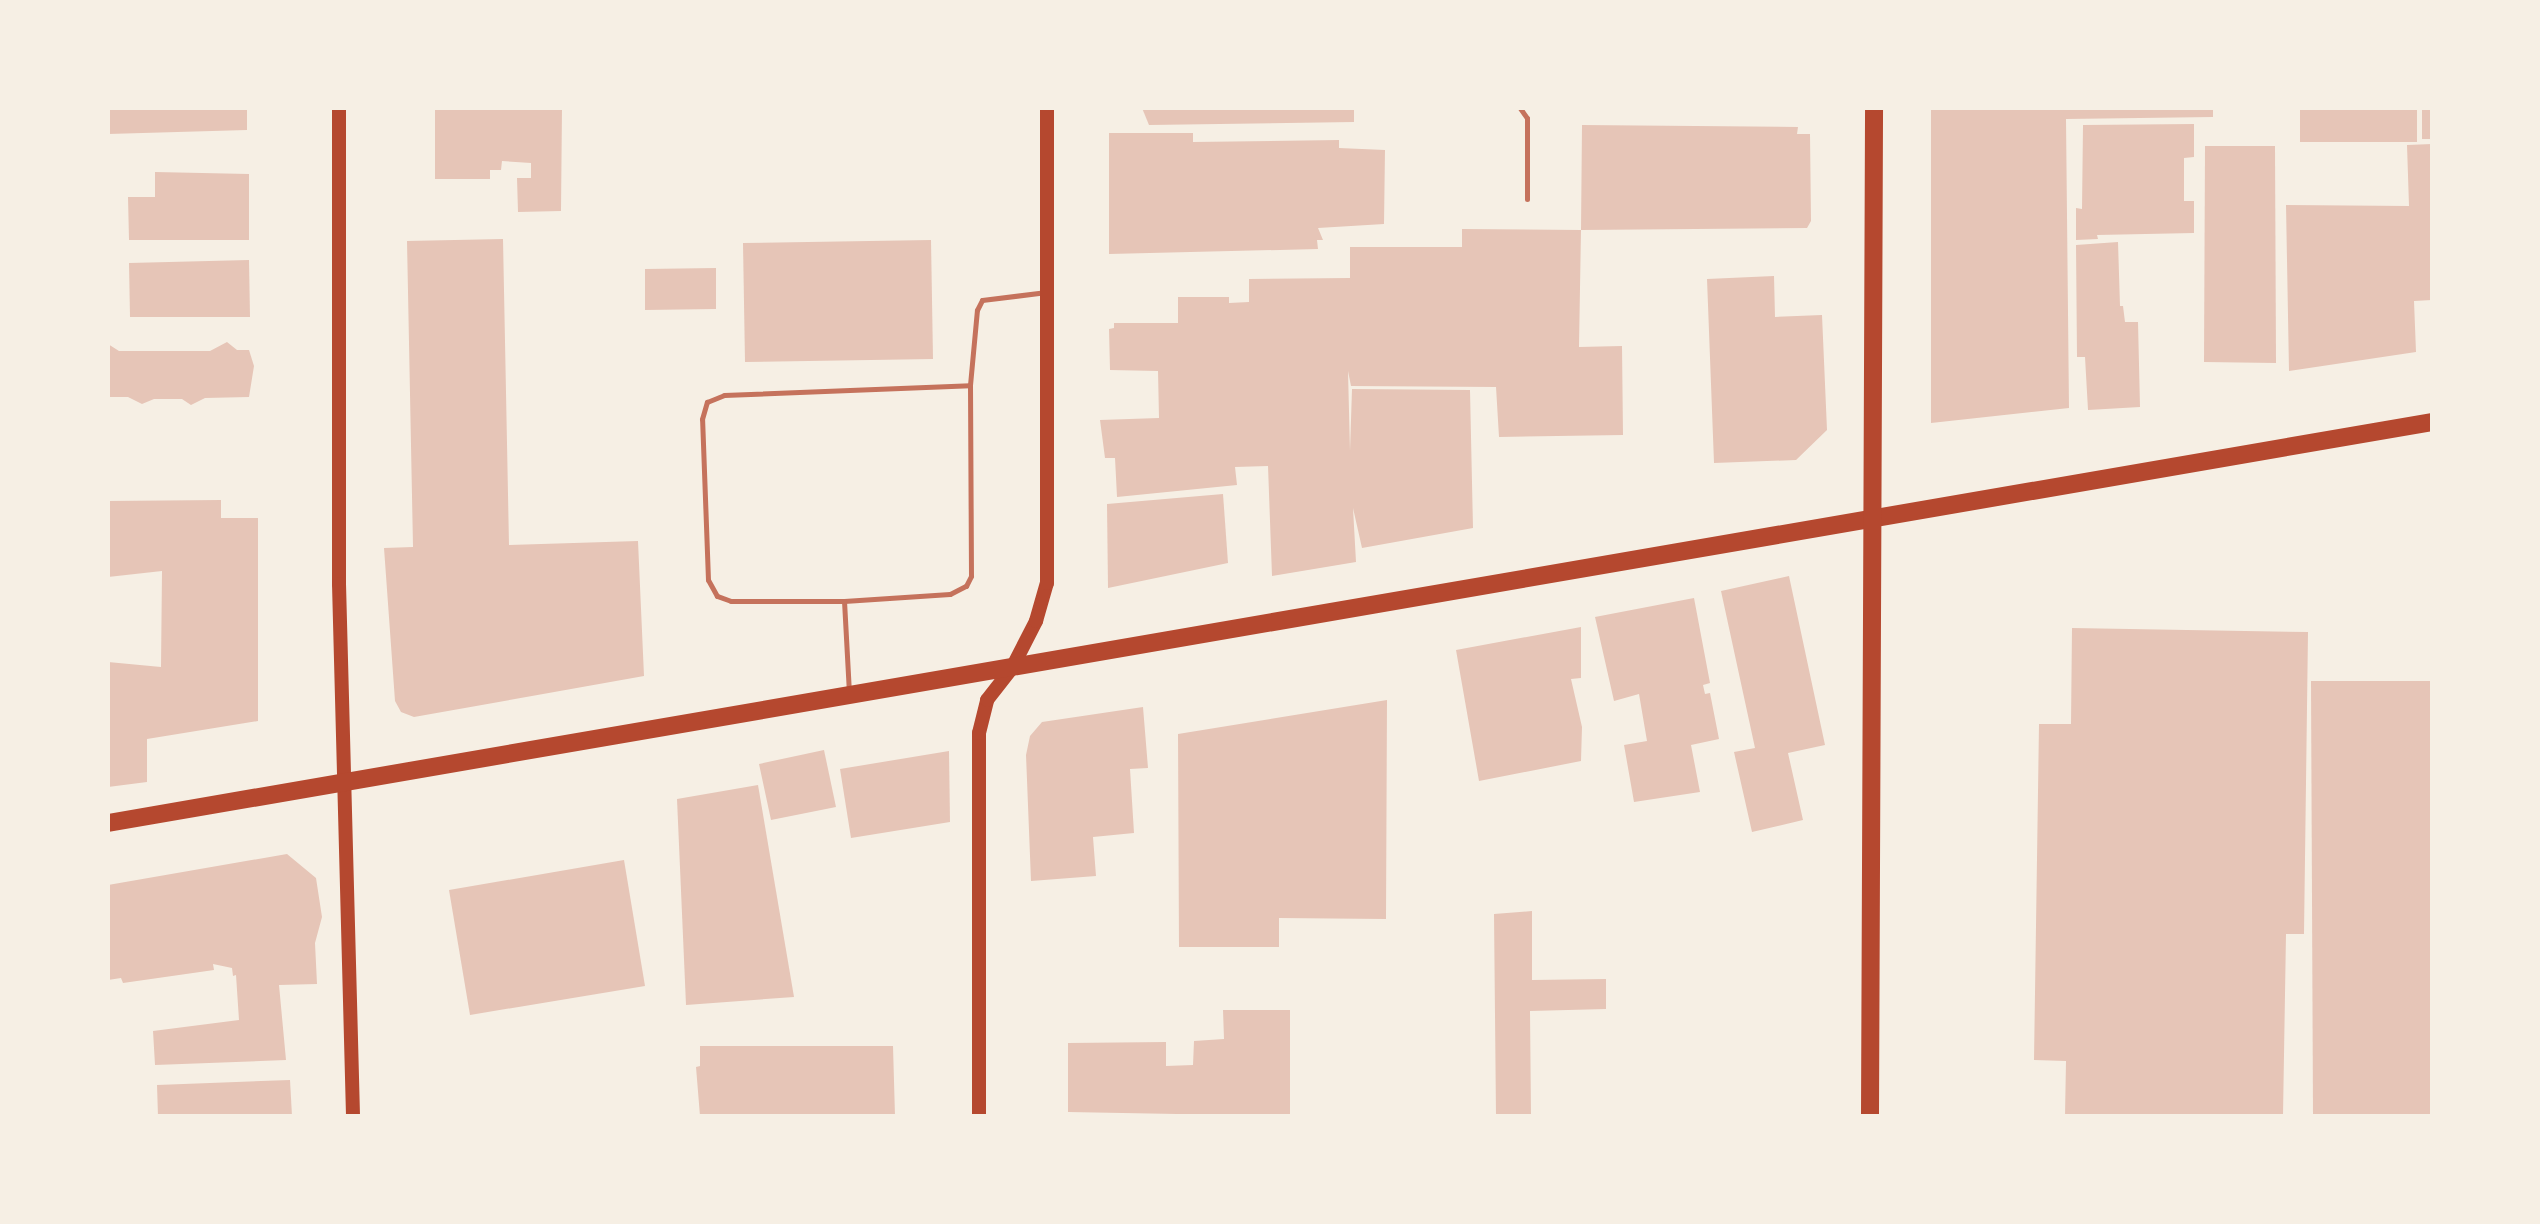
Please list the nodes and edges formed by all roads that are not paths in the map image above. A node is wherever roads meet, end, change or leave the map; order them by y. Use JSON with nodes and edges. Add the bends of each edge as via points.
{"nodes":[{"id":1,"x":339,"y":108,"type":"edge"},
{"id":2,"x":1047,"y":108,"type":"edge"},
{"id":3,"x":1520,"y":108,"type":"edge"},
{"id":4,"x":1874,"y":108,"type":"edge"},
{"id":5,"x":1527,"y":199,"type":"dead end"},
{"id":6,"x":1047,"y":292,"type":"junction"},
{"id":7,"x":970,"y":385,"type":"junction"},
{"id":8,"x":2431,"y":422,"type":"edge"},
{"id":9,"x":1875,"y":518,"type":"junction"},
{"id":10,"x":844,"y":601,"type":"junction"},
{"id":11,"x":1012,"y":668,"type":"junction"},
{"id":12,"x":849,"y":696,"type":"junction"},
{"id":13,"x":345,"y":783,"type":"junction"},
{"id":14,"x":108,"y":823,"type":"edge"},
{"id":15,"x":353,"y":1115,"type":"edge"},
{"id":16,"x":979,"y":1115,"type":"edge"},
{"id":17,"x":1870,"y":1115,"type":"edge"}],
"edges":[{"from":1,"to":13,"type":"main road","via":[[339,584]]},
{"from":2,"to":6,"type":"main road"},
{"from":3,"to":5,"type":"lane","via":[[1527,118]]},
{"from":4,"to":9,"type":"main road"},
{"from":6,"to":7,"type":"lane","via":[[982,300],[977,310]]},
{"from":6,"to":11,"type":"main road","via":[[1047,583],[1036,621]]},
{"from":7,"to":10,"type":"lane","via":[[971,576],[965,586],[950,594]]},
{"from":7,"to":10,"type":"lane","via":[[724,395],[707,402],[702,419],[708,580],[716,596],[731,601]]},
{"from":8,"to":9,"type":"main road"},
{"from":9,"to":11,"type":"main road"},
{"from":9,"to":17,"type":"main road"},
{"from":10,"to":12,"type":"lane"},
{"from":11,"to":12,"type":"main road"},
{"from":11,"to":16,"type":"main road","via":[[987,700],[979,733]]},
{"from":12,"to":13,"type":"main road"},
{"from":13,"to":14,"type":"main road"},
{"from":13,"to":15,"type":"main road"}]}
